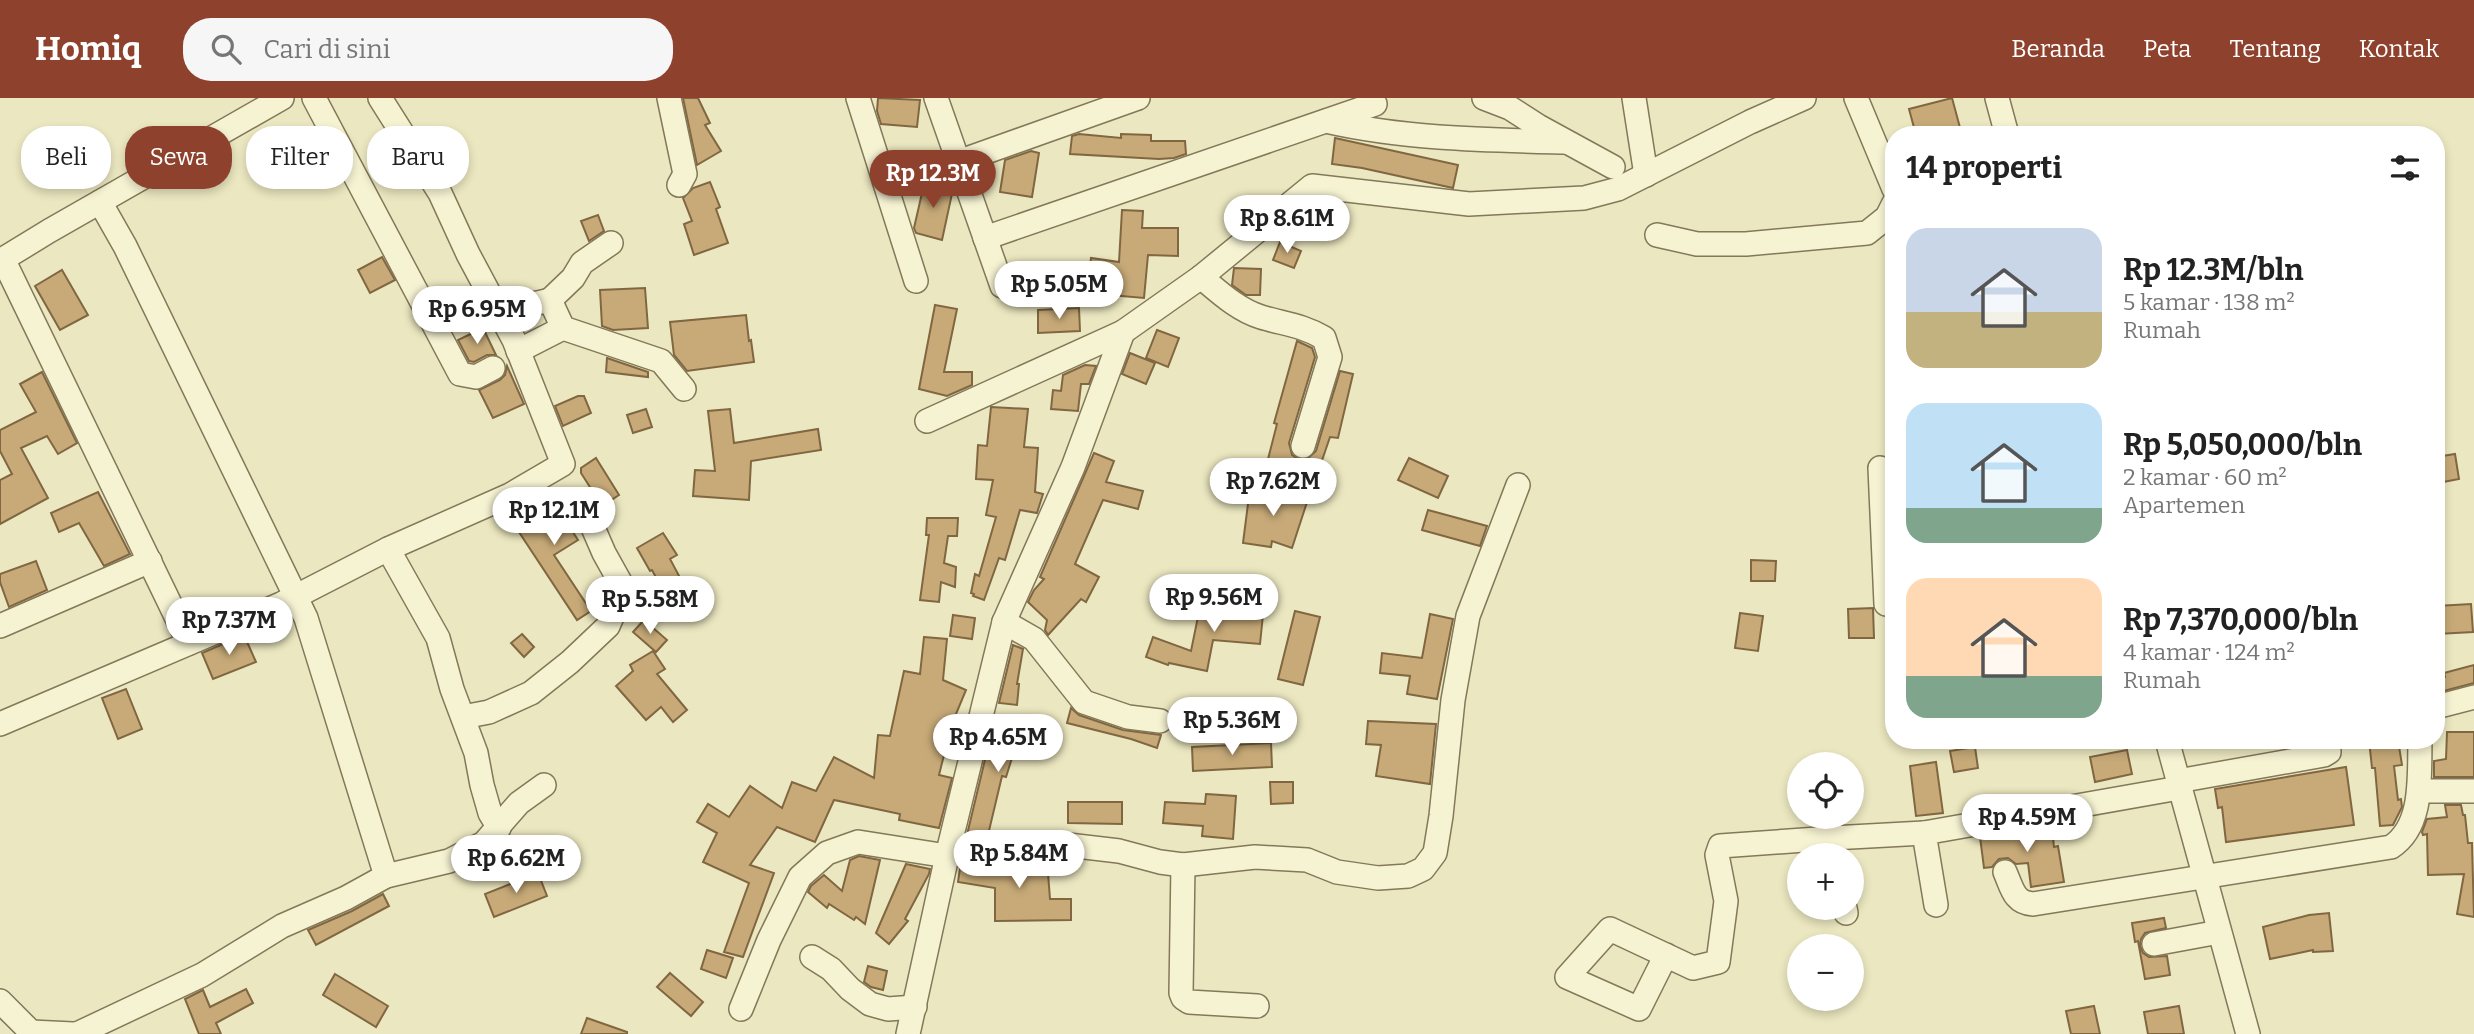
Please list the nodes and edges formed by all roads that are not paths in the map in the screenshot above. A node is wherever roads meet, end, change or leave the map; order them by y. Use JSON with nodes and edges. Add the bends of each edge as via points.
{"nodes":[{"id":1,"x":282,"y":98,"type":"edge"},
{"id":2,"x":314,"y":98,"type":"edge"},
{"id":3,"x":380,"y":98,"type":"edge"},
{"id":4,"x":668,"y":98,"type":"edge"},
{"id":5,"x":858,"y":98,"type":"edge"},
{"id":6,"x":936,"y":98,"type":"edge"},
{"id":7,"x":1138,"y":98,"type":"edge"},
{"id":8,"x":1484,"y":98,"type":"edge"},
{"id":9,"x":1634,"y":98,"type":"edge"},
{"id":10,"x":1804,"y":98,"type":"edge"},
{"id":11,"x":1856,"y":98,"type":"edge"},
{"id":12,"x":1997,"y":98,"type":"edge"},
{"id":13,"x":1374,"y":101,"type":"edge"},
{"id":14,"x":1326,"y":121,"type":"junction"},
{"id":15,"x":2005,"y":126,"type":"edge"},
{"id":16,"x":1383,"y":131,"type":"junction"},
{"id":17,"x":1566,"y":142,"type":"junction"},
{"id":18,"x":958,"y":162,"type":"junction"},
{"id":19,"x":1613,"y":167,"type":"dead end"},
{"id":20,"x":1885,"y":167,"type":"edge"},
{"id":21,"x":1646,"y":175,"type":"junction"},
{"id":22,"x":678,"y":185,"type":"dead end"},
{"id":23,"x":100,"y":202,"type":"junction"},
{"id":24,"x":1885,"y":220,"type":"edge"},
{"id":25,"x":1657,"y":235,"type":"dead end"},
{"id":26,"x":985,"y":238,"type":"junction"},
{"id":27,"x":611,"y":243,"type":"dead end"},
{"id":28,"x":2,"y":260,"type":"edge"},
{"id":29,"x":1201,"y":277,"type":"junction"},
{"id":30,"x":916,"y":281,"type":"dead end"},
{"id":31,"x":1002,"y":286,"type":"dead end"},
{"id":32,"x":550,"y":300,"type":"junction"},
{"id":33,"x":498,"y":311,"type":"junction"},
{"id":34,"x":563,"y":328,"type":"junction"},
{"id":35,"x":1123,"y":332,"type":"junction"},
{"id":36,"x":518,"y":351,"type":"junction"},
{"id":37,"x":493,"y":368,"type":"dead end"},
{"id":38,"x":684,"y":388,"type":"dead end"},
{"id":39,"x":927,"y":421,"type":"dead end"},
{"id":40,"x":1303,"y":446,"type":"dead end"},
{"id":41,"x":1880,"y":468,"type":"dead end"},
{"id":42,"x":1518,"y":485,"type":"dead end"},
{"id":43,"x":1885,"y":502,"type":"edge"},
{"id":44,"x":591,"y":523,"type":"dead end"},
{"id":45,"x":388,"y":549,"type":"junction"},
{"id":46,"x":150,"y":561,"type":"junction"},
{"id":47,"x":296,"y":596,"type":"junction"},
{"id":48,"x":1004,"y":622,"type":"junction"},
{"id":49,"x":0,"y":626,"type":"edge"},
{"id":50,"x":189,"y":643,"type":"junction"},
{"id":51,"x":2474,"y":697,"type":"edge"},
{"id":52,"x":2445,"y":704,"type":"edge"},
{"id":53,"x":463,"y":717,"type":"junction"},
{"id":54,"x":1160,"y":721,"type":"dead end"},
{"id":55,"x":0,"y":724,"type":"edge"},
{"id":56,"x":2168,"y":749,"type":"edge"},
{"id":57,"x":2329,"y":749,"type":"edge"},
{"id":58,"x":2420,"y":749,"type":"edge"},
{"id":59,"x":544,"y":785,"type":"dead end"},
{"id":60,"x":2178,"y":785,"type":"junction"},
{"id":61,"x":2419,"y":791,"type":"junction"},
{"id":62,"x":2474,"y":792,"type":"edge"},
{"id":63,"x":499,"y":828,"type":"junction"},
{"id":64,"x":1924,"y":833,"type":"junction"},
{"id":65,"x":1859,"y":843,"type":"edge"},
{"id":66,"x":1787,"y":847,"type":"edge"},
{"id":67,"x":947,"y":856,"type":"junction"},
{"id":68,"x":1183,"y":865,"type":"junction"},
{"id":69,"x":2005,"y":872,"type":"dead end"},
{"id":70,"x":386,"y":876,"type":"junction"},
{"id":71,"x":2203,"y":877,"type":"junction"},
{"id":72,"x":1936,"y":905,"type":"dead end"},
{"id":73,"x":2219,"y":932,"type":"junction"},
{"id":74,"x":2154,"y":944,"type":"dead end"},
{"id":75,"x":1666,"y":955,"type":"dead end"},
{"id":76,"x":812,"y":957,"type":"dead end"},
{"id":77,"x":0,"y":1000,"type":"edge"},
{"id":78,"x":1257,"y":1006,"type":"dead end"},
{"id":79,"x":915,"y":1007,"type":"junction"},
{"id":80,"x":741,"y":1009,"type":"dead end"},
{"id":81,"x":75,"y":1034,"type":"edge"},
{"id":82,"x":908,"y":1034,"type":"edge"},
{"id":83,"x":2248,"y":1034,"type":"edge"}],
"edges":[{"from":1,"to":23,"type":"street"},
{"from":2,"to":37,"type":"street","via":[[460,374],[476,377]]},
{"from":3,"to":33,"type":"street","via":[[440,193]]},
{"from":4,"to":22,"type":"street","via":[[685,174]]},
{"from":5,"to":30,"type":"street"},
{"from":6,"to":18,"type":"street"},
{"from":7,"to":18,"type":"street"},
{"from":8,"to":17,"type":"street"},
{"from":9,"to":21,"type":"street"},
{"from":10,"to":21,"type":"street"},
{"from":11,"to":20,"type":"street"},
{"from":12,"to":15,"type":"street"},
{"from":13,"to":14,"type":"street"},
{"from":13,"to":16,"type":"street"},
{"from":14,"to":16,"type":"street"},
{"from":14,"to":26,"type":"street"},
{"from":16,"to":17,"type":"street"},
{"from":17,"to":19,"type":"street"},
{"from":18,"to":26,"type":"street"},
{"from":21,"to":29,"type":"street","via":[[1584,198],[1469,204],[1312,186]]},
{"from":23,"to":28,"type":"street"},
{"from":23,"to":47,"type":"street"},
{"from":24,"to":25,"type":"street","via":[[1867,233],[1746,244],[1697,244]]},
{"from":26,"to":31,"type":"street"},
{"from":27,"to":32,"type":"street","via":[[582,263]]},
{"from":28,"to":46,"type":"street"},
{"from":29,"to":35,"type":"street"},
{"from":29,"to":40,"type":"street","via":[[1227,300],[1258,317],[1307,328],[1324,338],[1330,357]]},
{"from":32,"to":33,"type":"street"},
{"from":32,"to":34,"type":"street"},
{"from":33,"to":36,"type":"street"},
{"from":34,"to":36,"type":"street"},
{"from":34,"to":38,"type":"street","via":[[661,361]]},
{"from":35,"to":39,"type":"street"},
{"from":35,"to":48,"type":"street","via":[[1073,467]]},
{"from":36,"to":45,"type":"street","via":[[563,464],[510,495]]},
{"from":41,"to":43,"type":"street"},
{"from":42,"to":68,"type":"street","via":[[1468,616],[1435,853],[1423,869],[1408,876],[1378,878],[1337,872],[1307,860],[1255,857]]},
{"from":44,"to":53,"type":"street","via":[[624,589],[608,626],[531,693],[489,712]]},
{"from":45,"to":47,"type":"street"},
{"from":45,"to":53,"type":"street","via":[[438,638]]},
{"from":46,"to":49,"type":"street"},
{"from":46,"to":50,"type":"street"},
{"from":47,"to":50,"type":"street"},
{"from":47,"to":70,"type":"street"},
{"from":48,"to":54,"type":"street","via":[[1034,639],[1084,702],[1128,717]]},
{"from":48,"to":67,"type":"street"},
{"from":50,"to":55,"type":"street"},
{"from":51,"to":52,"type":"street"},
{"from":53,"to":63,"type":"street","via":[[490,813]]},
{"from":56,"to":60,"type":"street"},
{"from":57,"to":60,"type":"street","via":[[2324,755]]},
{"from":58,"to":61,"type":"street"},
{"from":59,"to":63,"type":"street","via":[[519,803]]},
{"from":60,"to":64,"type":"street"},
{"from":60,"to":71,"type":"street"},
{"from":61,"to":62,"type":"street"},
{"from":61,"to":71,"type":"street","via":[[2408,832],[2391,847]]},
{"from":63,"to":70,"type":"street","via":[[484,843],[449,861]]},
{"from":64,"to":65,"type":"street"},
{"from":64,"to":72,"type":"street"},
{"from":66,"to":75,"type":"street","via":[[1720,846],[1717,855],[1726,901],[1718,962],[1693,968]]},
{"from":67,"to":68,"type":"street","via":[[993,848],[1068,845]]},
{"from":67,"to":79,"type":"street"},
{"from":67,"to":80,"type":"street","via":[[858,842],[827,853],[800,877]]},
{"from":68,"to":78,"type":"street","via":[[1181,993],[1189,1003]]},
{"from":69,"to":71,"type":"street","via":[[2016,899],[2032,904]]},
{"from":70,"to":81,"type":"street","via":[[282,926],[202,975]]},
{"from":71,"to":73,"type":"street"},
{"from":73,"to":74,"type":"street"},
{"from":73,"to":83,"type":"street"},
{"from":76,"to":79,"type":"street","via":[[870,1004],[888,1009]]},
{"from":77,"to":81,"type":"street","via":[[31,1032]]},
{"from":79,"to":82,"type":"street"}]}
